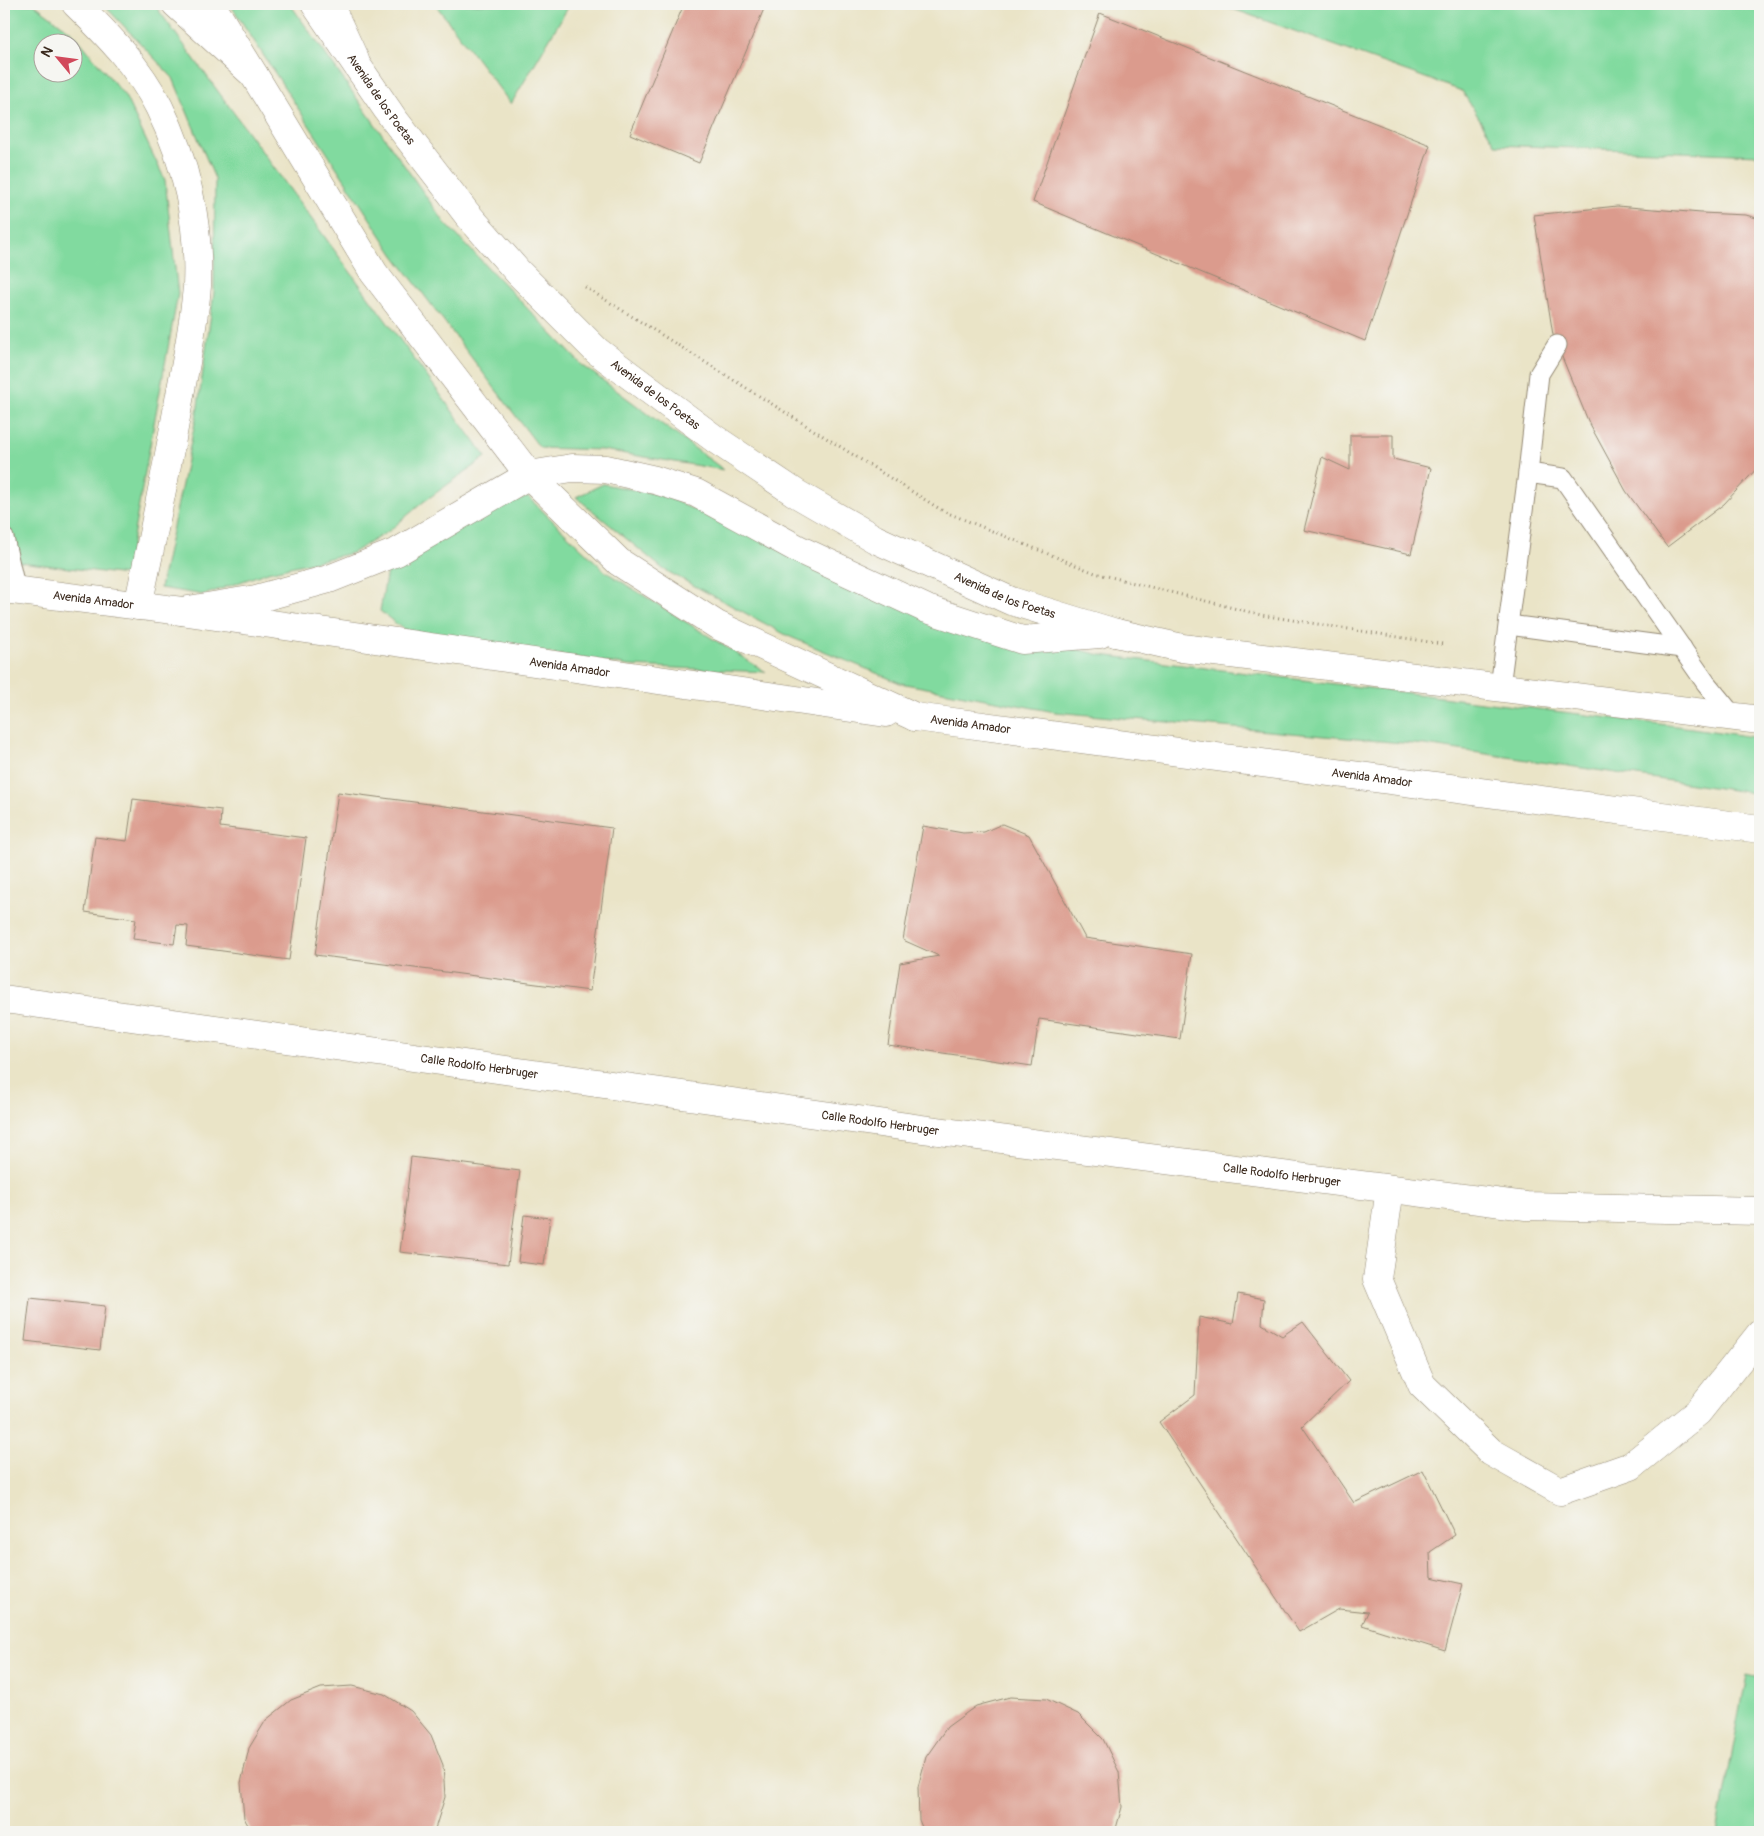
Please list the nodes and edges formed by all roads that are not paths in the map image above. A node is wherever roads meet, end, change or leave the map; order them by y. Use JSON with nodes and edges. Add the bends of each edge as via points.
{"nodes":[{"id":1,"x":76,"y":4,"type":"edge"},
{"id":2,"x":176,"y":4,"type":"edge"},
{"id":3,"x":211,"y":4,"type":"edge"},
{"id":4,"x":315,"y":4,"type":"edge"},
{"id":5,"x":329,"y":4,"type":"edge"},
{"id":6,"x":355,"y":60,"type":"junction"},
{"id":7,"x":254,"y":76,"type":"junction"},
{"id":8,"x":1557,"y":345,"type":"dead end"},
{"id":9,"x":1528,"y":473,"type":"junction"},
{"id":10,"x":529,"y":475,"type":"junction"},
{"id":11,"x":4,"y":538,"type":"edge"},
{"id":12,"x":10,"y":590,"type":"edge"},
{"id":13,"x":138,"y":606,"type":"junction"},
{"id":14,"x":182,"y":611,"type":"junction"},
{"id":15,"x":1509,"y":625,"type":"junction"},
{"id":16,"x":1116,"y":633,"type":"junction"},
{"id":17,"x":1682,"y":648,"type":"junction"},
{"id":18,"x":1500,"y":687,"type":"junction"},
{"id":19,"x":1733,"y":716,"type":"junction"},
{"id":20,"x":915,"y":718,"type":"junction"},
{"id":21,"x":1760,"y":720,"type":"edge"},
{"id":22,"x":1760,"y":829,"type":"edge"},
{"id":23,"x":4,"y":999,"type":"edge"},
{"id":24,"x":1390,"y":1189,"type":"junction"},
{"id":25,"x":1760,"y":1211,"type":"edge"},
{"id":26,"x":1760,"y":1334,"type":"edge"}],
"edges":[{"from":1,"to":13,"type":"main road","via":[[119,49],[158,106],[186,178],[196,248],[191,334],[162,497]]},
{"from":2,"to":7,"type":"main road"},
{"from":3,"to":7,"type":"main road"},
{"from":4,"to":6,"type":"main road","name":"Avenida de los Poetas"},
{"from":5,"to":6,"type":"main road"},
{"from":6,"to":16,"type":"main road","name":"Avenida de los Poetas","via":[[393,118],[467,214],[518,272],[605,356],[723,445],[797,494],[876,539],[1011,601]]},
{"from":7,"to":10,"type":"main road","via":[[374,273]]},
{"from":8,"to":9,"type":"lane","via":[[1539,374]]},
{"from":9,"to":15,"type":"lane"},
{"from":9,"to":17,"type":"lane","via":[[1563,478]]},
{"from":10,"to":14,"type":"main road","name":"Avenida Amador","via":[[397,552],[329,579],[256,599]]},
{"from":10,"to":16,"type":"main road","via":[[572,468],[606,469],[655,480],[696,494],[800,550],[928,609],[1022,640]]},
{"from":10,"to":20,"type":"main road","via":[[619,562],[717,625]]},
{"from":11,"to":12,"type":"lane"},
{"from":12,"to":13,"type":"main road","name":"Avenida Amador"},
{"from":13,"to":14,"type":"main road","name":"Avenida Amador"},
{"from":14,"to":20,"type":"main road","name":"Avenida Amador"},
{"from":15,"to":17,"type":"lane"},
{"from":15,"to":18,"type":"lane"},
{"from":16,"to":18,"type":"main road","via":[[1182,648]]},
{"from":17,"to":19,"type":"lane"},
{"from":18,"to":19,"type":"main road"},
{"from":19,"to":21,"type":"main road"},
{"from":20,"to":22,"type":"main road","name":"Avenida Amador"},
{"from":23,"to":24,"type":"main road","name":"Calle Rodolfo Herbruger","via":[[922,1129]]},
{"from":24,"to":25,"type":"main road","name":"Calle Rodolfo Herbruger","via":[[1526,1206]]},
{"from":24,"to":26,"type":"main road","via":[[1377,1279],[1422,1385],[1491,1452],[1560,1491],[1631,1466],[1698,1412]]}]}
